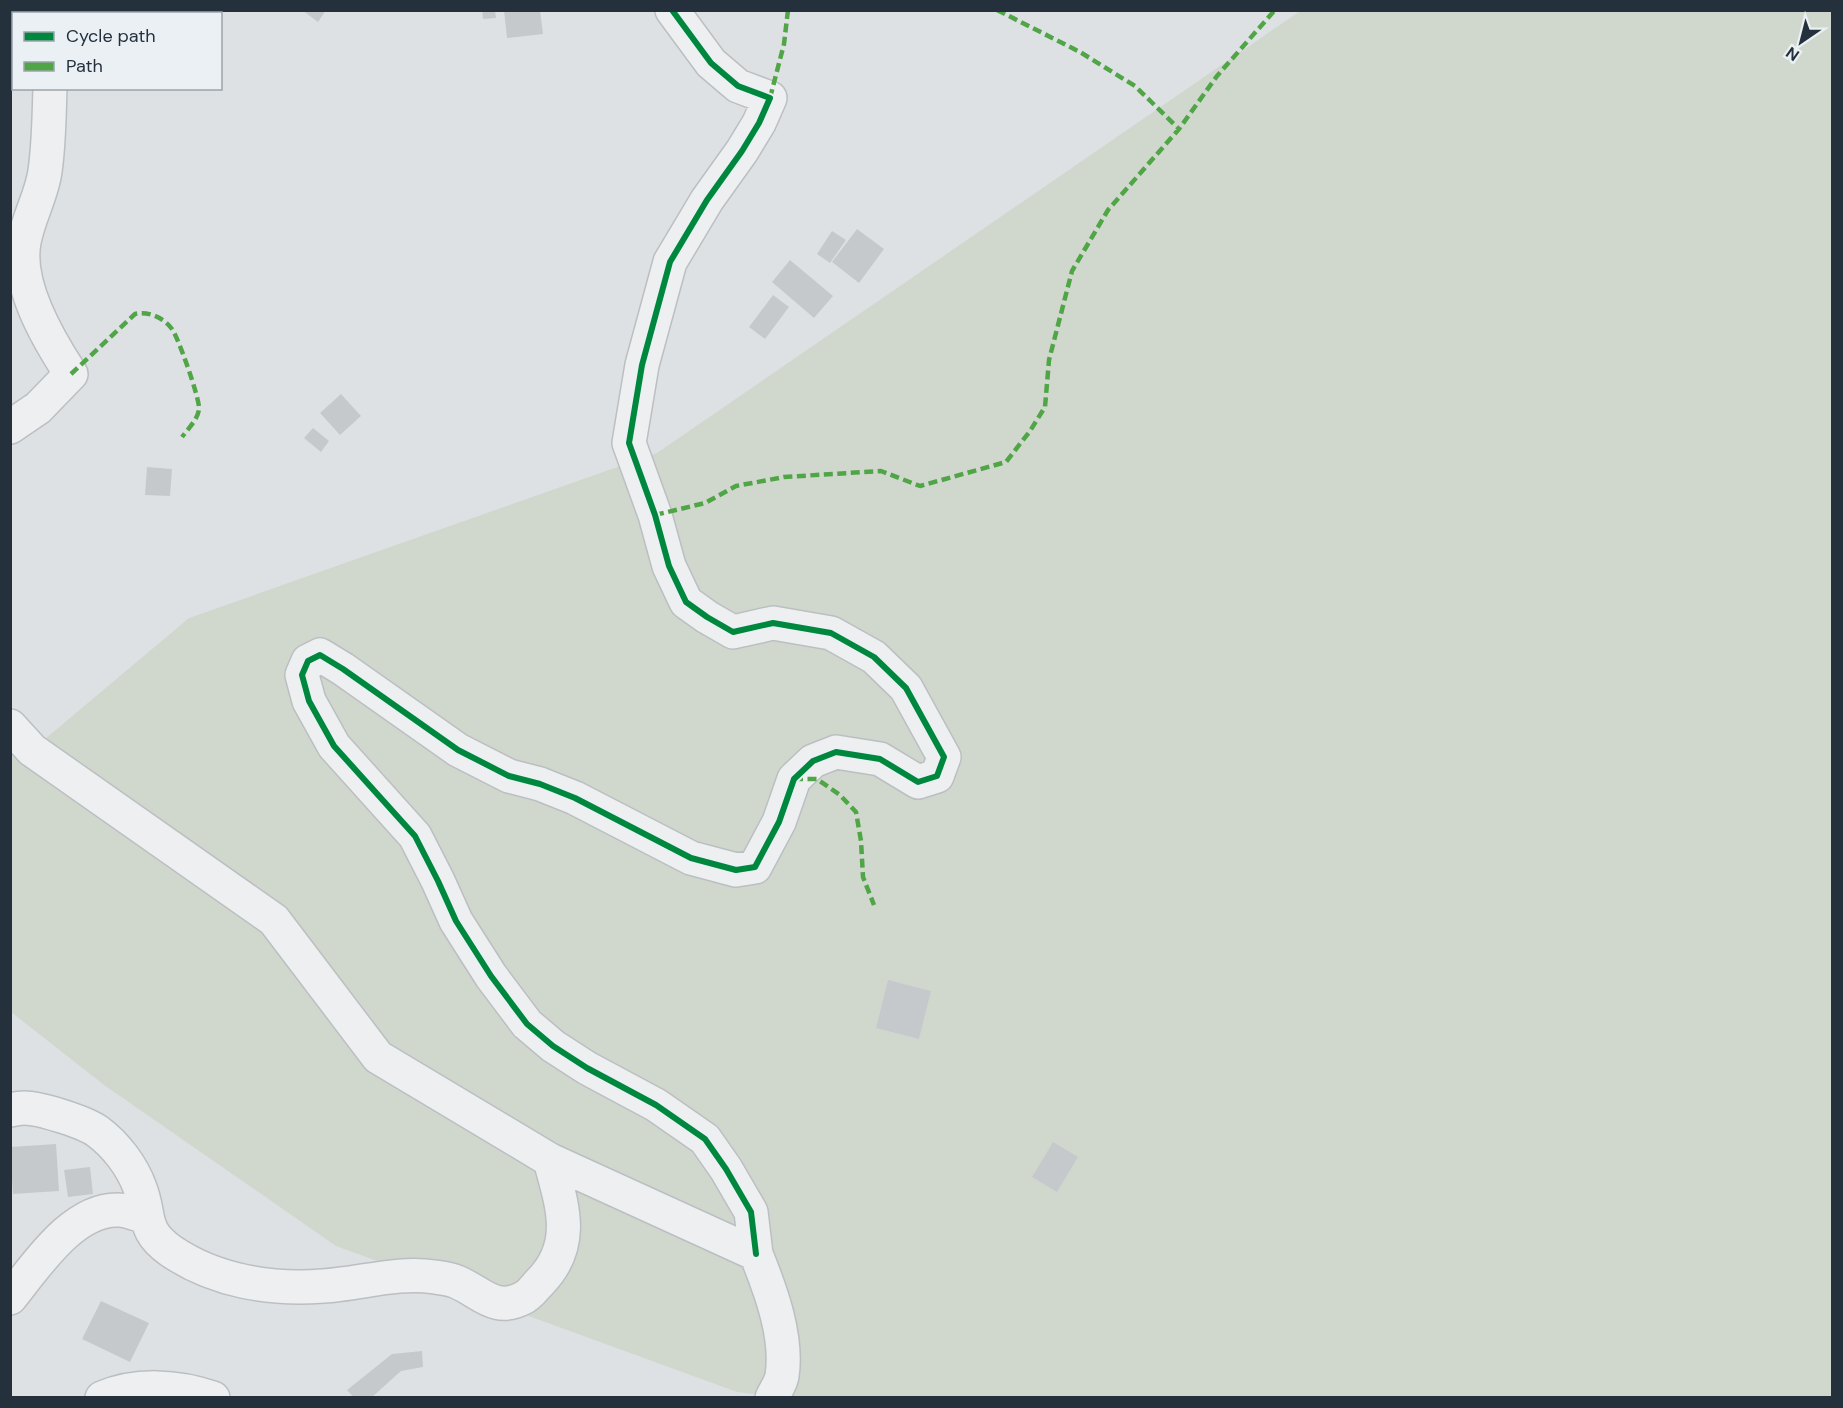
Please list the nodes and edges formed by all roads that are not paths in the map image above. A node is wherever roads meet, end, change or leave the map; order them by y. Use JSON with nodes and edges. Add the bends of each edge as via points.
{"nodes":[{"id":1,"x":672,"y":10,"type":"edge"},
{"id":2,"x":50,"y":90,"type":"edge"},
{"id":3,"x":10,"y":427,"type":"edge"},
{"id":4,"x":10,"y":726,"type":"edge"},
{"id":5,"x":10,"y":1110,"type":"edge"},
{"id":6,"x":550,"y":1160,"type":"junction"},
{"id":7,"x":146,"y":1217,"type":"junction"},
{"id":8,"x":756,"y":1254,"type":"junction"},
{"id":9,"x":10,"y":1298,"type":"edge"},
{"id":10,"x":102,"y":1398,"type":"edge"},
{"id":11,"x":213,"y":1398,"type":"edge"},
{"id":12,"x":772,"y":1398,"type":"edge"}],
"edges":[{"from":1,"to":8,"type":"street","via":[[711,63],[738,86],[770,98],[742,151],[670,262],[642,365],[629,443],[669,566],[686,602],[733,632],[773,623],[831,633],[874,657],[906,688],[929,728],[944,757],[937,776],[918,782],[880,759],[836,752],[813,761],[794,779],[779,822],[755,867],[736,870],[691,858],[575,798],[509,776],[458,750],[320,655],[308,661],[302,675],[309,701],[334,746],[415,837],[456,921],[527,1024],[587,1068],[656,1106],[705,1139],[751,1212]]},
{"from":2,"to":3,"type":"street","via":[[45,173],[24,242],[22,268],[51,344],[71,374],[38,408]]},
{"from":4,"to":6,"type":"street","via":[[32,750],[274,920],[378,1057]]},
{"from":5,"to":7,"type":"street","via":[[25,1108],[58,1115],[96,1131],[126,1160],[141,1190]]},
{"from":6,"to":7,"type":"street","via":[[564,1213],[560,1254],[525,1297],[506,1304],[484,1298],[457,1282],[433,1277],[397,1276],[322,1286],[256,1284],[209,1272],[170,1250],[154,1235]]},
{"from":6,"to":8,"type":"street"},
{"from":7,"to":9,"type":"street","via":[[120,1209],[93,1214],[51,1246]]},
{"from":8,"to":12,"type":"street","via":[[773,1296],[782,1348],[782,1378]]},
{"from":10,"to":11,"type":"street","via":[[119,1391],[158,1388]]}]}
